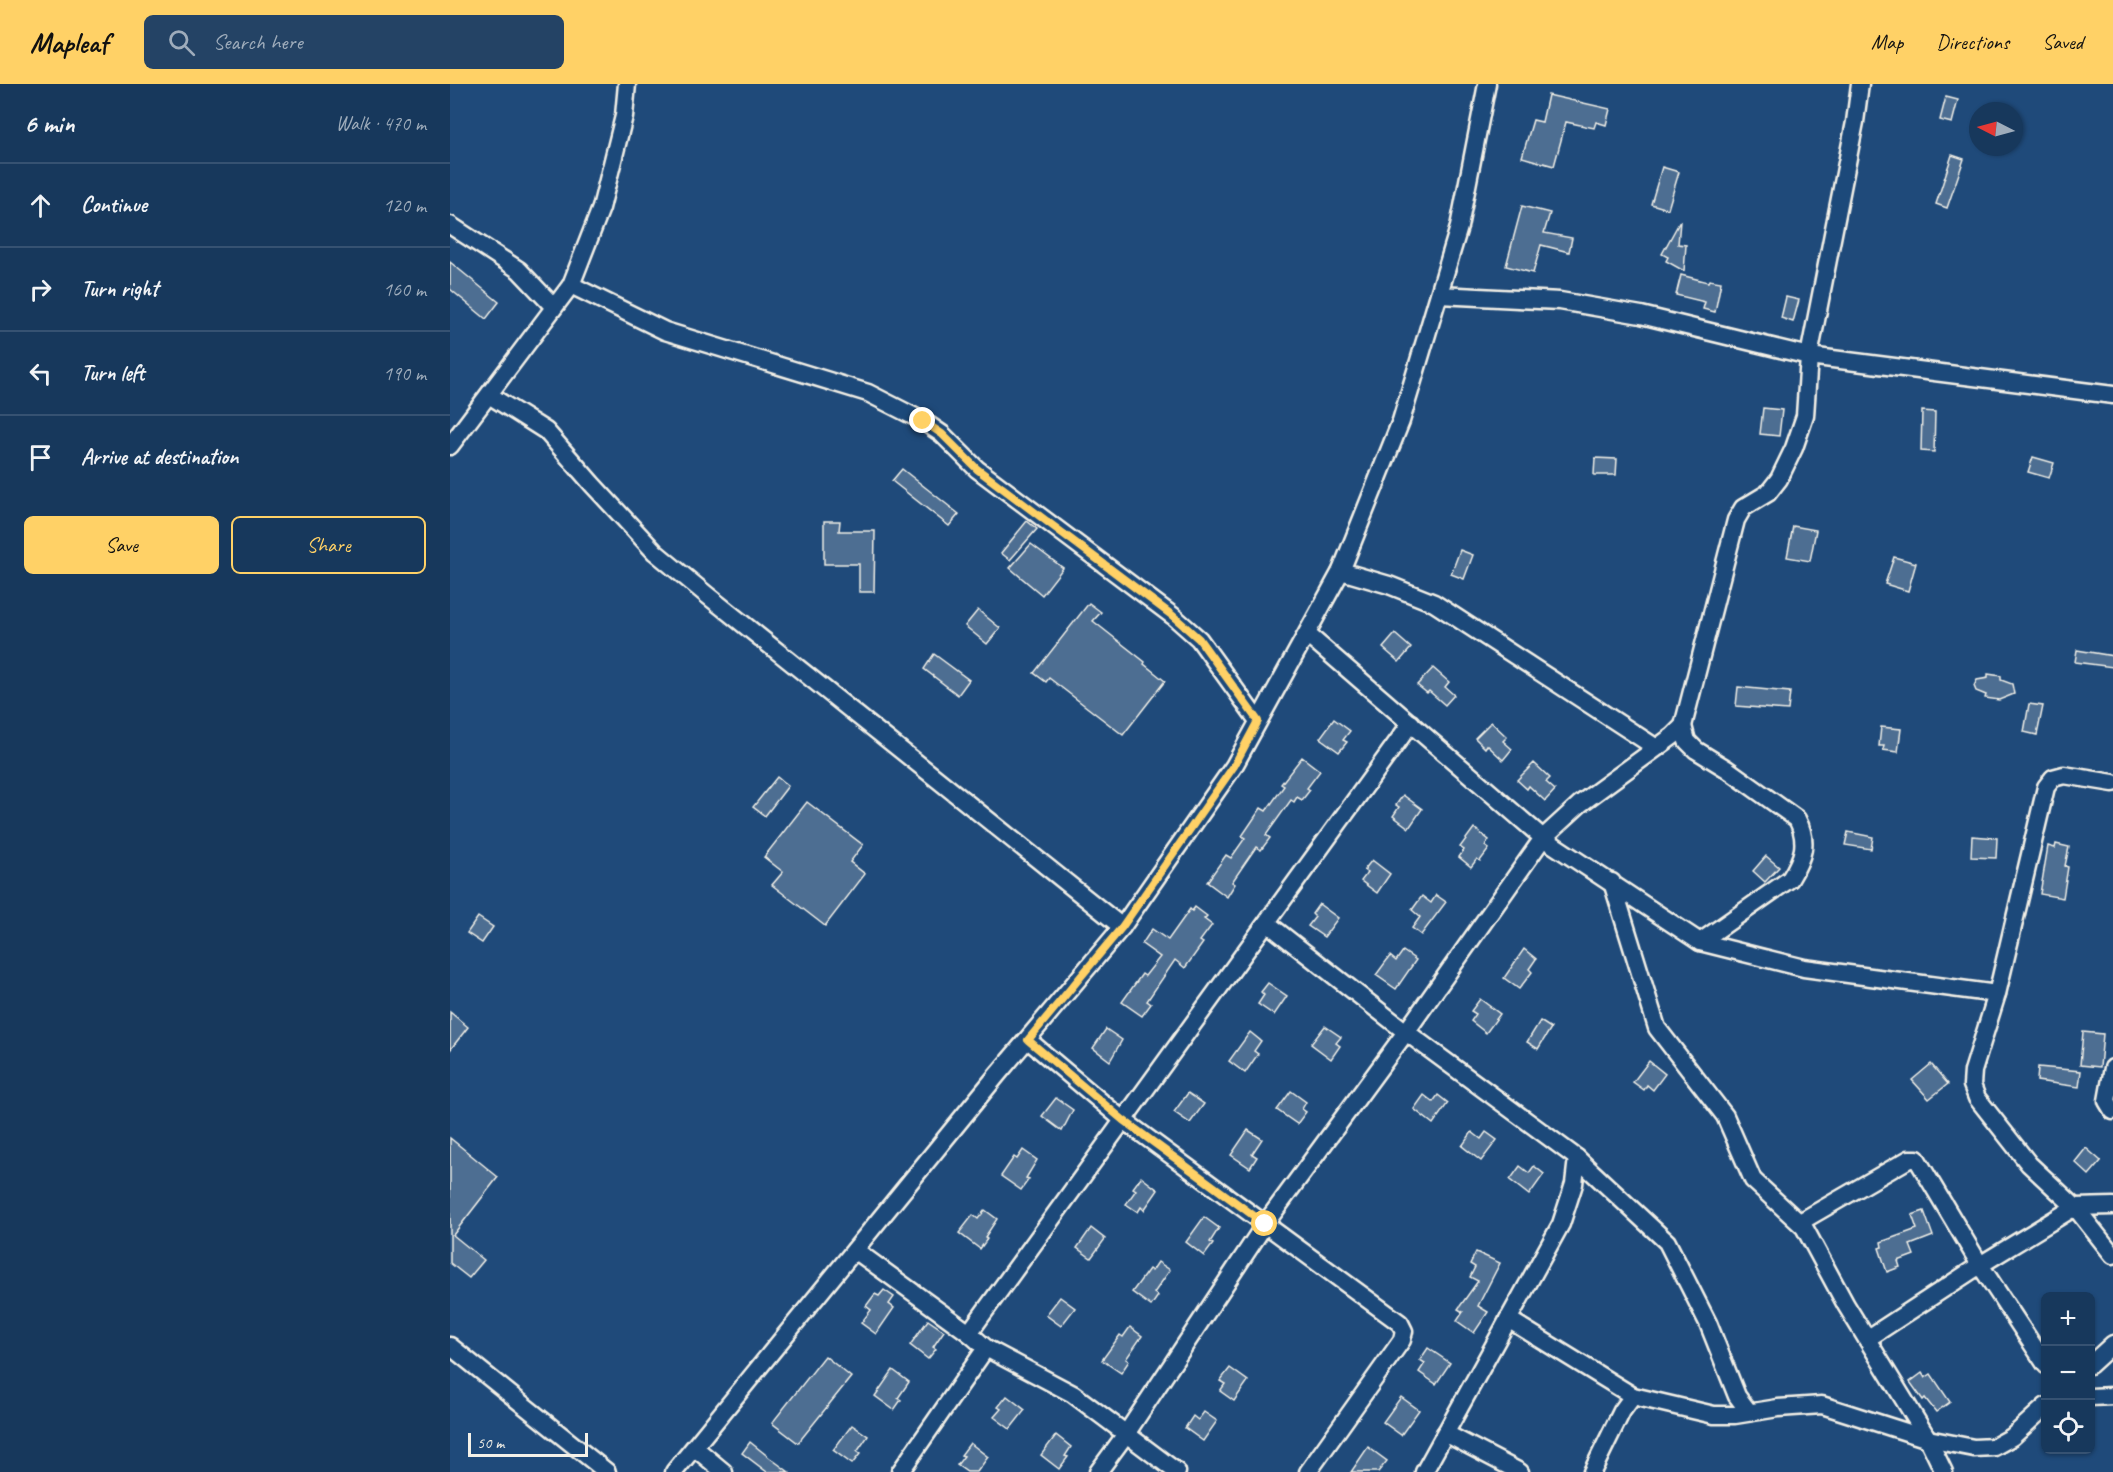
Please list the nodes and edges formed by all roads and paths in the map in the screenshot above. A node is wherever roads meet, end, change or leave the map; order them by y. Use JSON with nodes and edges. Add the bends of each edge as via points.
{"nodes":[{"id":1,"x":627,"y":84,"type":"edge"},
{"id":2,"x":1488,"y":84,"type":"edge"},
{"id":3,"x":1860,"y":84,"type":"edge"},
{"id":4,"x":450,"y":225,"type":"edge"},
{"id":5,"x":571,"y":285,"type":"junction"},
{"id":6,"x":1439,"y":296,"type":"junction"},
{"id":7,"x":554,"y":307,"type":"junction"},
{"id":8,"x":1809,"y":356,"type":"junction"},
{"id":9,"x":2113,"y":394,"type":"edge"},
{"id":10,"x":489,"y":395,"type":"junction"},
{"id":11,"x":450,"y":446,"type":"edge"},
{"id":12,"x":1341,"y":571,"type":"junction"},
{"id":13,"x":1307,"y":634,"type":"junction"},
{"id":14,"x":1258,"y":721,"type":"junction"},
{"id":15,"x":1411,"y":723,"type":"junction"},
{"id":16,"x":1683,"y":726,"type":"junction"},
{"id":17,"x":1655,"y":747,"type":"junction"},
{"id":18,"x":2113,"y":783,"type":"edge"},
{"id":19,"x":1543,"y":838,"type":"junction"},
{"id":20,"x":1612,"y":882,"type":"junction"},
{"id":21,"x":1267,"y":923,"type":"junction"},
{"id":22,"x":1122,"y":927,"type":"junction"},
{"id":23,"x":1700,"y":942,"type":"junction"},
{"id":24,"x":1997,"y":994,"type":"junction"},
{"id":25,"x":1406,"y":1032,"type":"junction"},
{"id":26,"x":1028,"y":1040,"type":"junction"},
{"id":27,"x":2113,"y":1068,"type":"edge"},
{"id":28,"x":2113,"y":1111,"type":"edge"},
{"id":29,"x":1123,"y":1120,"type":"junction"},
{"id":30,"x":1577,"y":1158,"type":"junction"},
{"id":31,"x":2113,"y":1206,"type":"edge"},
{"id":32,"x":2074,"y":1207,"type":"junction"},
{"id":33,"x":1800,"y":1222,"type":"junction"},
{"id":34,"x":1265,"y":1224,"type":"junction"},
{"id":35,"x":855,"y":1250,"type":"junction"},
{"id":36,"x":2113,"y":1255,"type":"edge"},
{"id":37,"x":1980,"y":1265,"type":"junction"},
{"id":38,"x":1508,"y":1319,"type":"junction"},
{"id":39,"x":969,"y":1333,"type":"junction"},
{"id":40,"x":1867,"y":1338,"type":"junction"},
{"id":41,"x":2113,"y":1344,"type":"edge"},
{"id":42,"x":450,"y":1346,"type":"edge"},
{"id":43,"x":986,"y":1348,"type":"junction"},
{"id":44,"x":2041,"y":1357,"type":"edge"},
{"id":45,"x":2095,"y":1361,"type":"edge"},
{"id":46,"x":1633,"y":1396,"type":"junction"},
{"id":47,"x":2113,"y":1396,"type":"edge"},
{"id":48,"x":2095,"y":1397,"type":"edge"},
{"id":49,"x":2041,"y":1411,"type":"edge"},
{"id":50,"x":1749,"y":1412,"type":"junction"},
{"id":51,"x":1445,"y":1433,"type":"junction"},
{"id":52,"x":1126,"y":1434,"type":"junction"},
{"id":53,"x":1928,"y":1439,"type":"junction"},
{"id":54,"x":695,"y":1448,"type":"junction"},
{"id":55,"x":607,"y":1472,"type":"edge"},
{"id":56,"x":674,"y":1472,"type":"edge"},
{"id":57,"x":724,"y":1472,"type":"edge"},
{"id":58,"x":900,"y":1472,"type":"edge"},
{"id":59,"x":1098,"y":1472,"type":"edge"},
{"id":60,"x":1177,"y":1472,"type":"edge"},
{"id":61,"x":1308,"y":1472,"type":"edge"},
{"id":62,"x":1424,"y":1472,"type":"edge"},
{"id":63,"x":1520,"y":1472,"type":"edge"},
{"id":64,"x":1592,"y":1472,"type":"edge"},
{"id":65,"x":1944,"y":1472,"type":"edge"}],
"edges":[{"from":1,"to":5,"type":"street","via":[[624,116],[602,208]]},
{"from":2,"to":6,"type":"street","via":[[1459,227]]},
{"from":3,"to":8,"type":"street"},
{"from":4,"to":7,"type":"street","via":[[519,270]]},
{"from":5,"to":7,"type":"street"},
{"from":5,"to":14,"type":"street","via":[[665,330],[868,393],[923,421],[977,469],[1199,639]]},
{"from":6,"to":8,"type":"street","via":[[1560,302],[1641,315]]},
{"from":6,"to":12,"type":"street","via":[[1401,420]]},
{"from":7,"to":10,"type":"street"},
{"from":8,"to":9,"type":"street"},
{"from":8,"to":16,"type":"street","via":[[1805,416],[1794,448],[1768,493],[1743,508],[1736,520]]},
{"from":10,"to":11,"type":"street"},
{"from":10,"to":22,"type":"street","via":[[546,431],[655,552]]},
{"from":12,"to":13,"type":"street"},
{"from":12,"to":17,"type":"street","via":[[1434,603]]},
{"from":13,"to":14,"type":"street"},
{"from":13,"to":15,"type":"street"},
{"from":14,"to":22,"type":"street","via":[[1234,766]]},
{"from":15,"to":19,"type":"street"},
{"from":15,"to":21,"type":"street"},
{"from":16,"to":17,"type":"street"},
{"from":16,"to":23,"type":"street","via":[[1687,741],[1696,750],[1797,819],[1805,841],[1790,879]]},
{"from":17,"to":19,"type":"street","via":[[1580,804]]},
{"from":18,"to":24,"type":"street","via":[[2064,775],[2053,778],[2046,787]]},
{"from":19,"to":20,"type":"street"},
{"from":19,"to":25,"type":"street"},
{"from":20,"to":23,"type":"street"},
{"from":20,"to":33,"type":"street","via":[[1657,1028],[1729,1123],[1753,1180]]},
{"from":21,"to":25,"type":"street"},
{"from":21,"to":29,"type":"street"},
{"from":22,"to":26,"type":"street"},
{"from":23,"to":24,"type":"street","via":[[1804,968]]},
{"from":24,"to":32,"type":"street","via":[[1972,1085],[1977,1098],[2029,1164]]},
{"from":25,"to":30,"type":"street"},
{"from":25,"to":34,"type":"street"},
{"from":26,"to":29,"type":"street"},
{"from":26,"to":35,"type":"street"},
{"from":27,"to":28,"type":"street","via":[[2107,1101]]},
{"from":29,"to":34,"type":"street"},
{"from":29,"to":39,"type":"street"},
{"from":30,"to":38,"type":"street","via":[[1574,1184],[1561,1224]]},
{"from":30,"to":50,"type":"street","via":[[1667,1242],[1708,1323],[1737,1396]]},
{"from":31,"to":32,"type":"street"},
{"from":32,"to":36,"type":"street"},
{"from":32,"to":37,"type":"street"},
{"from":33,"to":37,"type":"street","via":[[1913,1158]]},
{"from":33,"to":40,"type":"street"},
{"from":34,"to":52,"type":"street"},
{"from":34,"to":61,"type":"street","via":[[1400,1323],[1404,1331],[1402,1341]]},
{"from":35,"to":39,"type":"street"},
{"from":35,"to":54,"type":"street"},
{"from":37,"to":40,"type":"street"},
{"from":37,"to":44,"type":"street"},
{"from":38,"to":46,"type":"street"},
{"from":38,"to":51,"type":"street"},
{"from":39,"to":43,"type":"street"},
{"from":40,"to":53,"type":"street"},
{"from":41,"to":45,"type":"street"},
{"from":42,"to":55,"type":"street"},
{"from":43,"to":52,"type":"street","via":[[1073,1394]]},
{"from":43,"to":58,"type":"street"},
{"from":46,"to":50,"type":"street","via":[[1714,1415]]},
{"from":46,"to":64,"type":"street"},
{"from":47,"to":48,"type":"street"},
{"from":49,"to":53,"type":"street","via":[[2012,1437],[1994,1447],[1974,1448]]},
{"from":50,"to":53,"type":"street","via":[[1822,1405]]},
{"from":51,"to":62,"type":"street"},
{"from":51,"to":63,"type":"street"},
{"from":52,"to":59,"type":"street"},
{"from":52,"to":60,"type":"street"},
{"from":53,"to":65,"type":"street"},
{"from":54,"to":56,"type":"street"},
{"from":54,"to":57,"type":"street"}]}
